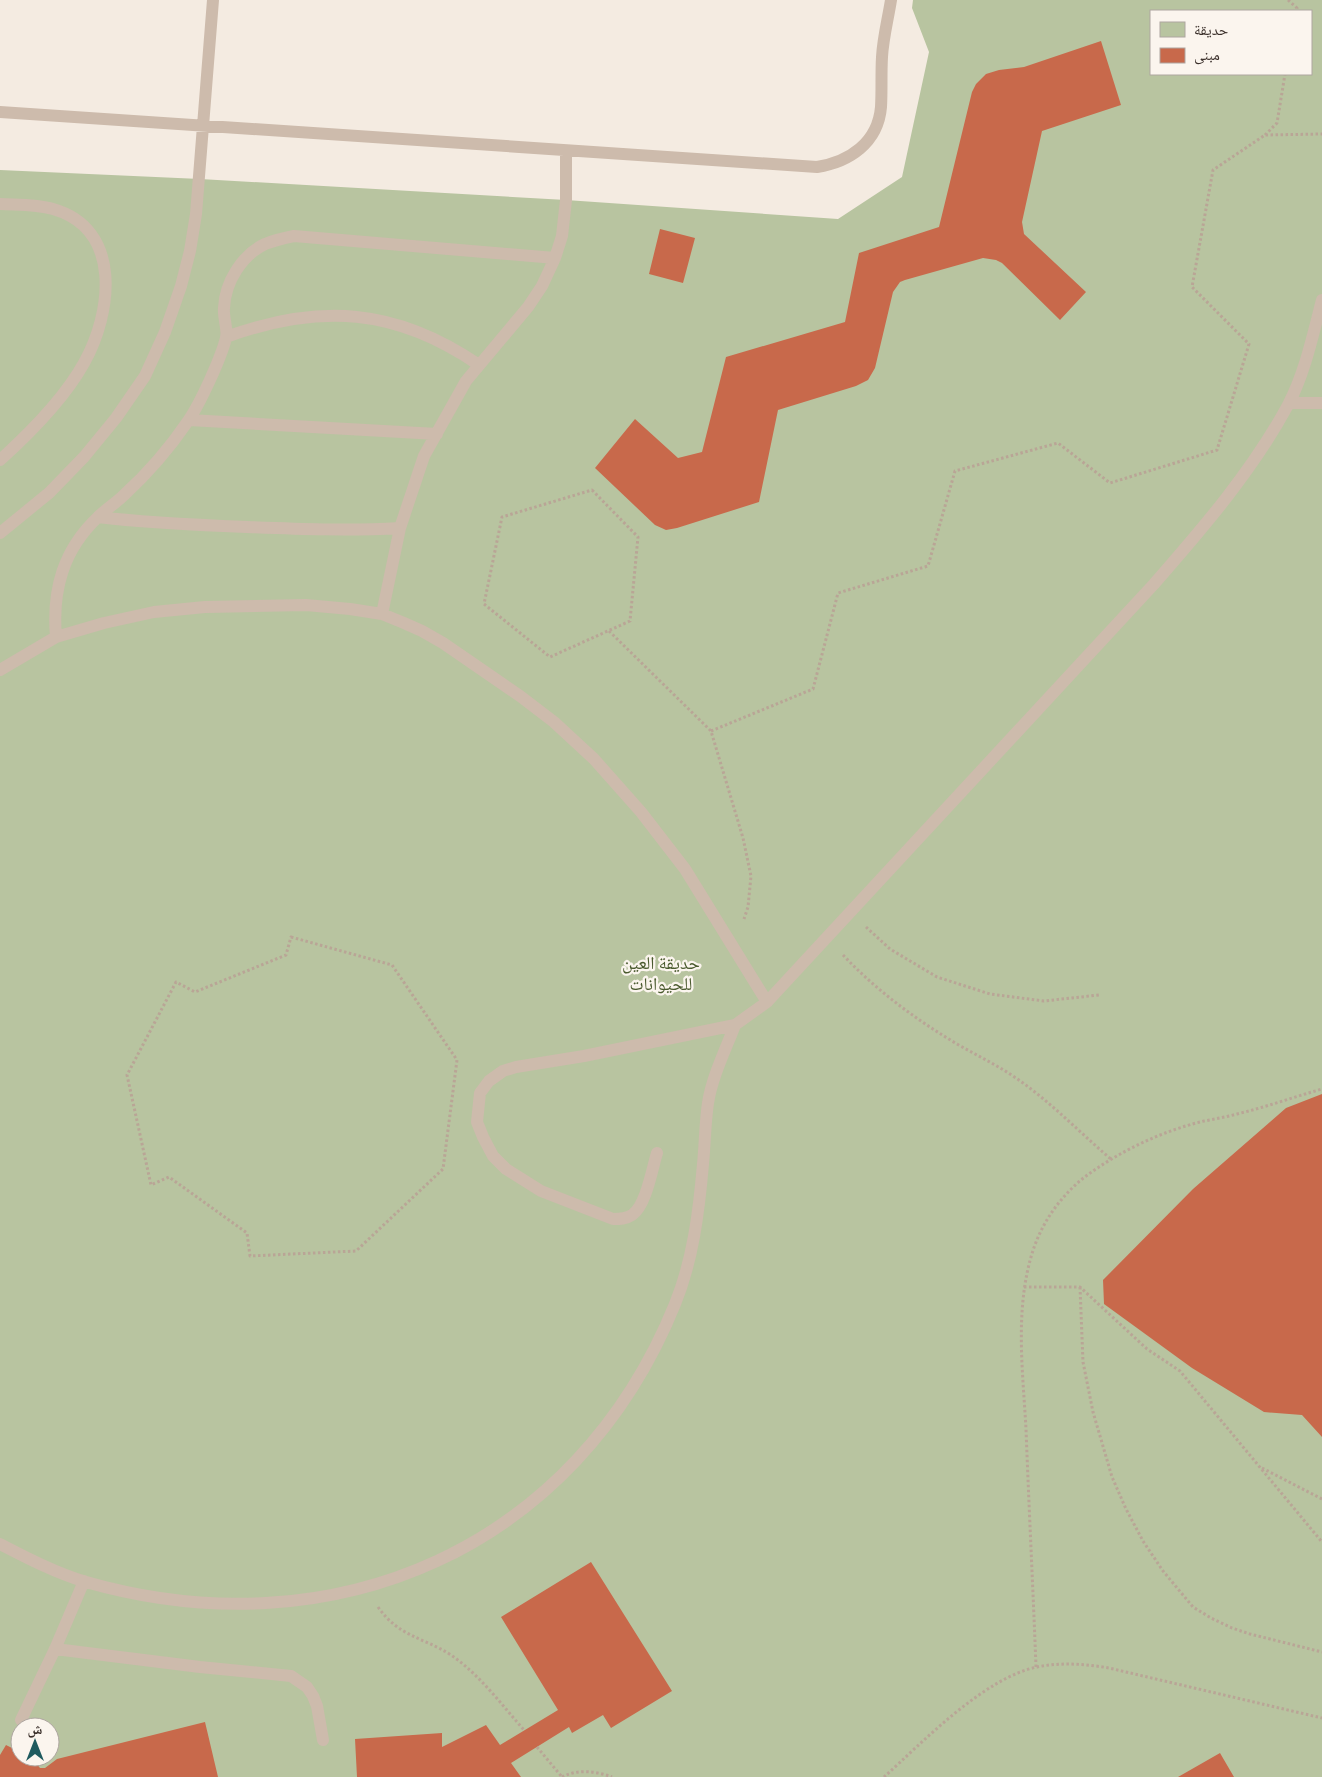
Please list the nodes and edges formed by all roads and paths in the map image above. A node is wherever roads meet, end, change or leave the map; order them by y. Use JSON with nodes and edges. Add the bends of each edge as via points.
{"nodes":[{"id":1,"x":213,"y":0,"type":"edge"},
{"id":2,"x":891,"y":0,"type":"edge"},
{"id":3,"x":1288,"y":0,"type":"edge"},
{"id":4,"x":1296,"y":10,"type":"edge"},
{"id":5,"x":1285,"y":75,"type":"edge"},
{"id":6,"x":0,"y":112,"type":"edge"},
{"id":7,"x":204,"y":126,"type":"junction"},
{"id":8,"x":1322,"y":134,"type":"edge"},
{"id":9,"x":1265,"y":135,"type":"junction"},
{"id":10,"x":566,"y":151,"type":"junction"},
{"id":11,"x":0,"y":204,"type":"edge"},
{"id":12,"x":555,"y":258,"type":"junction"},
{"id":13,"x":1322,"y":300,"type":"edge"},
{"id":14,"x":226,"y":336,"type":"junction"},
{"id":15,"x":479,"y":365,"type":"junction"},
{"id":16,"x":1289,"y":404,"type":"junction"},
{"id":17,"x":1322,"y":404,"type":"edge"},
{"id":18,"x":189,"y":420,"type":"junction"},
{"id":19,"x":437,"y":434,"type":"junction"},
{"id":20,"x":0,"y":460,"type":"edge"},
{"id":21,"x":98,"y":517,"type":"junction"},
{"id":22,"x":400,"y":528,"type":"junction"},
{"id":23,"x":0,"y":533,"type":"edge"},
{"id":24,"x":382,"y":614,"type":"junction"},
{"id":25,"x":609,"y":631,"type":"junction"},
{"id":26,"x":56,"y":637,"type":"junction"},
{"id":27,"x":0,"y":670,"type":"edge"},
{"id":28,"x":711,"y":731,"type":"junction"},
{"id":29,"x":849,"y":912,"type":"junction"},
{"id":30,"x":827,"y":935,"type":"junction"},
{"id":31,"x":735,"y":950,"type":"junction"},
{"id":32,"x":1099,"y":995,"type":"dead end"},
{"id":33,"x":767,"y":1002,"type":"junction"},
{"id":34,"x":735,"y":1025,"type":"junction"},
{"id":35,"x":457,"y":1060,"type":"joint"},
{"id":36,"x":1322,"y":1089,"type":"edge"},
{"id":37,"x":657,"y":1154,"type":"dead end"},
{"id":38,"x":1112,"y":1160,"type":"junction"},
{"id":39,"x":1024,"y":1287,"type":"junction"},
{"id":40,"x":1080,"y":1287,"type":"junction"},
{"id":41,"x":1259,"y":1466,"type":"junction"},
{"id":42,"x":1322,"y":1499,"type":"edge"},
{"id":43,"x":1322,"y":1542,"type":"edge"},
{"id":44,"x":0,"y":1544,"type":"edge"},
{"id":45,"x":84,"y":1582,"type":"junction"},
{"id":46,"x":368,"y":1587,"type":"junction"},
{"id":47,"x":55,"y":1649,"type":"junction"},
{"id":48,"x":1322,"y":1652,"type":"edge"},
{"id":49,"x":1036,"y":1667,"type":"junction"},
{"id":50,"x":22,"y":1717,"type":"edge"},
{"id":51,"x":1322,"y":1718,"type":"edge"},
{"id":52,"x":524,"y":1730,"type":"dead end"},
{"id":53,"x":323,"y":1740,"type":"dead end"},
{"id":54,"x":537,"y":1747,"type":"dead end"},
{"id":55,"x":562,"y":1777,"type":"edge"},
{"id":56,"x":612,"y":1777,"type":"edge"},
{"id":57,"x":884,"y":1777,"type":"edge"}],
"edges":[{"from":1,"to":7,"type":"lane"},
{"from":2,"to":10,"type":"lane","via":[[882,55],[878,124],[861,148],[848,158],[816,167]]},
{"from":3,"to":4,"type":"path"},
{"from":5,"to":9,"type":"path","via":[[1277,123]]},
{"from":6,"to":7,"type":"lane"},
{"from":7,"to":10,"type":"lane"},
{"from":7,"to":23,"type":"lane","via":[[190,251],[165,332],[145,376],[84,457],[49,493]]},
{"from":8,"to":9,"type":"path"},
{"from":9,"to":28,"type":"path","via":[[1213,170],[1192,287],[1249,344],[1217,450],[1110,483],[1058,443],[955,471],[928,566],[838,593],[814,689]]},
{"from":10,"to":12,"type":"lane","via":[[566,200],[562,236]]},
{"from":11,"to":20,"type":"lane","via":[[54,209],[70,216],[96,242],[104,258],[106,279],[101,321],[84,364],[46,415]]},
{"from":12,"to":14,"type":"lane","via":[[310,237],[280,239],[252,253],[232,277],[224,306]]},
{"from":12,"to":15,"type":"lane","via":[[528,308]]},
{"from":13,"to":16,"type":"lane"},
{"from":14,"to":15,"type":"lane","via":[[287,319],[357,316],[433,338]]},
{"from":14,"to":18,"type":"lane"},
{"from":15,"to":19,"type":"lane","via":[[466,381]]},
{"from":16,"to":17,"type":"lane"},
{"from":16,"to":29,"type":"lane","via":[[1238,482],[1154,584]]},
{"from":18,"to":19,"type":"lane"},
{"from":18,"to":21,"type":"lane","via":[[149,469]]},
{"from":19,"to":22,"type":"lane","via":[[424,456]]},
{"from":21,"to":22,"type":"lane","via":[[161,524],[303,530]]},
{"from":21,"to":26,"type":"lane","via":[[65,564],[55,600]]},
{"from":22,"to":24,"type":"lane"},
{"from":24,"to":26,"type":"lane","via":[[306,605],[205,607],[154,612]]},
{"from":24,"to":31,"type":"lane","via":[[443,643],[554,722],[588,753],[641,812],[685,869]]},
{"from":25,"to":25,"type":"path","via":[[630,620],[638,537],[592,490],[502,517],[484,604],[550,657]]},
{"from":25,"to":28,"type":"path"},
{"from":26,"to":27,"type":"lane"},
{"from":28,"to":31,"type":"path","via":[[751,876],[748,907]]},
{"from":29,"to":30,"type":"lane"},
{"from":29,"to":32,"type":"path","via":[[890,949],[937,976],[990,994],[1044,1000]]},
{"from":30,"to":33,"type":"lane"},
{"from":30,"to":38,"type":"path","via":[[844,956],[901,1007],[1013,1076],[1046,1100]]},
{"from":31,"to":33,"type":"lane"},
{"from":33,"to":34,"type":"lane"},
{"from":34,"to":37,"type":"lane","via":[[516,1067],[489,1081],[480,1093],[477,1122],[493,1156],[506,1169],[541,1191],[608,1218],[624,1219],[640,1206]]},
{"from":34,"to":46,"type":"lane","via":[[708,1103],[701,1189],[690,1257],[673,1309],[636,1383],[583,1455],[517,1514],[441,1560]]},
{"from":35,"to":35,"type":"path","via":[[443,1169],[356,1250],[250,1256],[247,1233],[170,1178],[150,1185],[127,1075],[176,982],[195,992],[286,955],[291,938],[392,965]]},
{"from":36,"to":38,"type":"path","via":[[1171,1132]]},
{"from":38,"to":39,"type":"path","via":[[1085,1177],[1049,1215],[1031,1256]]},
{"from":39,"to":40,"type":"path"},
{"from":39,"to":49,"type":"path","via":[[1022,1356]]},
{"from":40,"to":41,"type":"path","via":[[1147,1349],[1180,1371]]},
{"from":40,"to":48,"type":"path","via":[[1083,1362],[1094,1412],[1112,1476],[1143,1541],[1193,1606],[1211,1618],[1250,1634]]},
{"from":41,"to":42,"type":"path"},
{"from":41,"to":43,"type":"path"},
{"from":44,"to":45,"type":"lane"},
{"from":45,"to":46,"type":"lane","via":[[162,1598],[258,1604]]},
{"from":45,"to":47,"type":"lane"},
{"from":46,"to":52,"type":"path","via":[[382,1614],[394,1626],[450,1654],[470,1670]]},
{"from":47,"to":50,"type":"lane"},
{"from":47,"to":53,"type":"lane","via":[[291,1676],[313,1696]]},
{"from":49,"to":51,"type":"path","via":[[1085,1664],[1109,1668]]},
{"from":49,"to":57,"type":"path","via":[[1011,1677],[964,1705]]},
{"from":54,"to":55,"type":"path"},
{"from":55,"to":56,"type":"path","via":[[580,1771]]}]}
